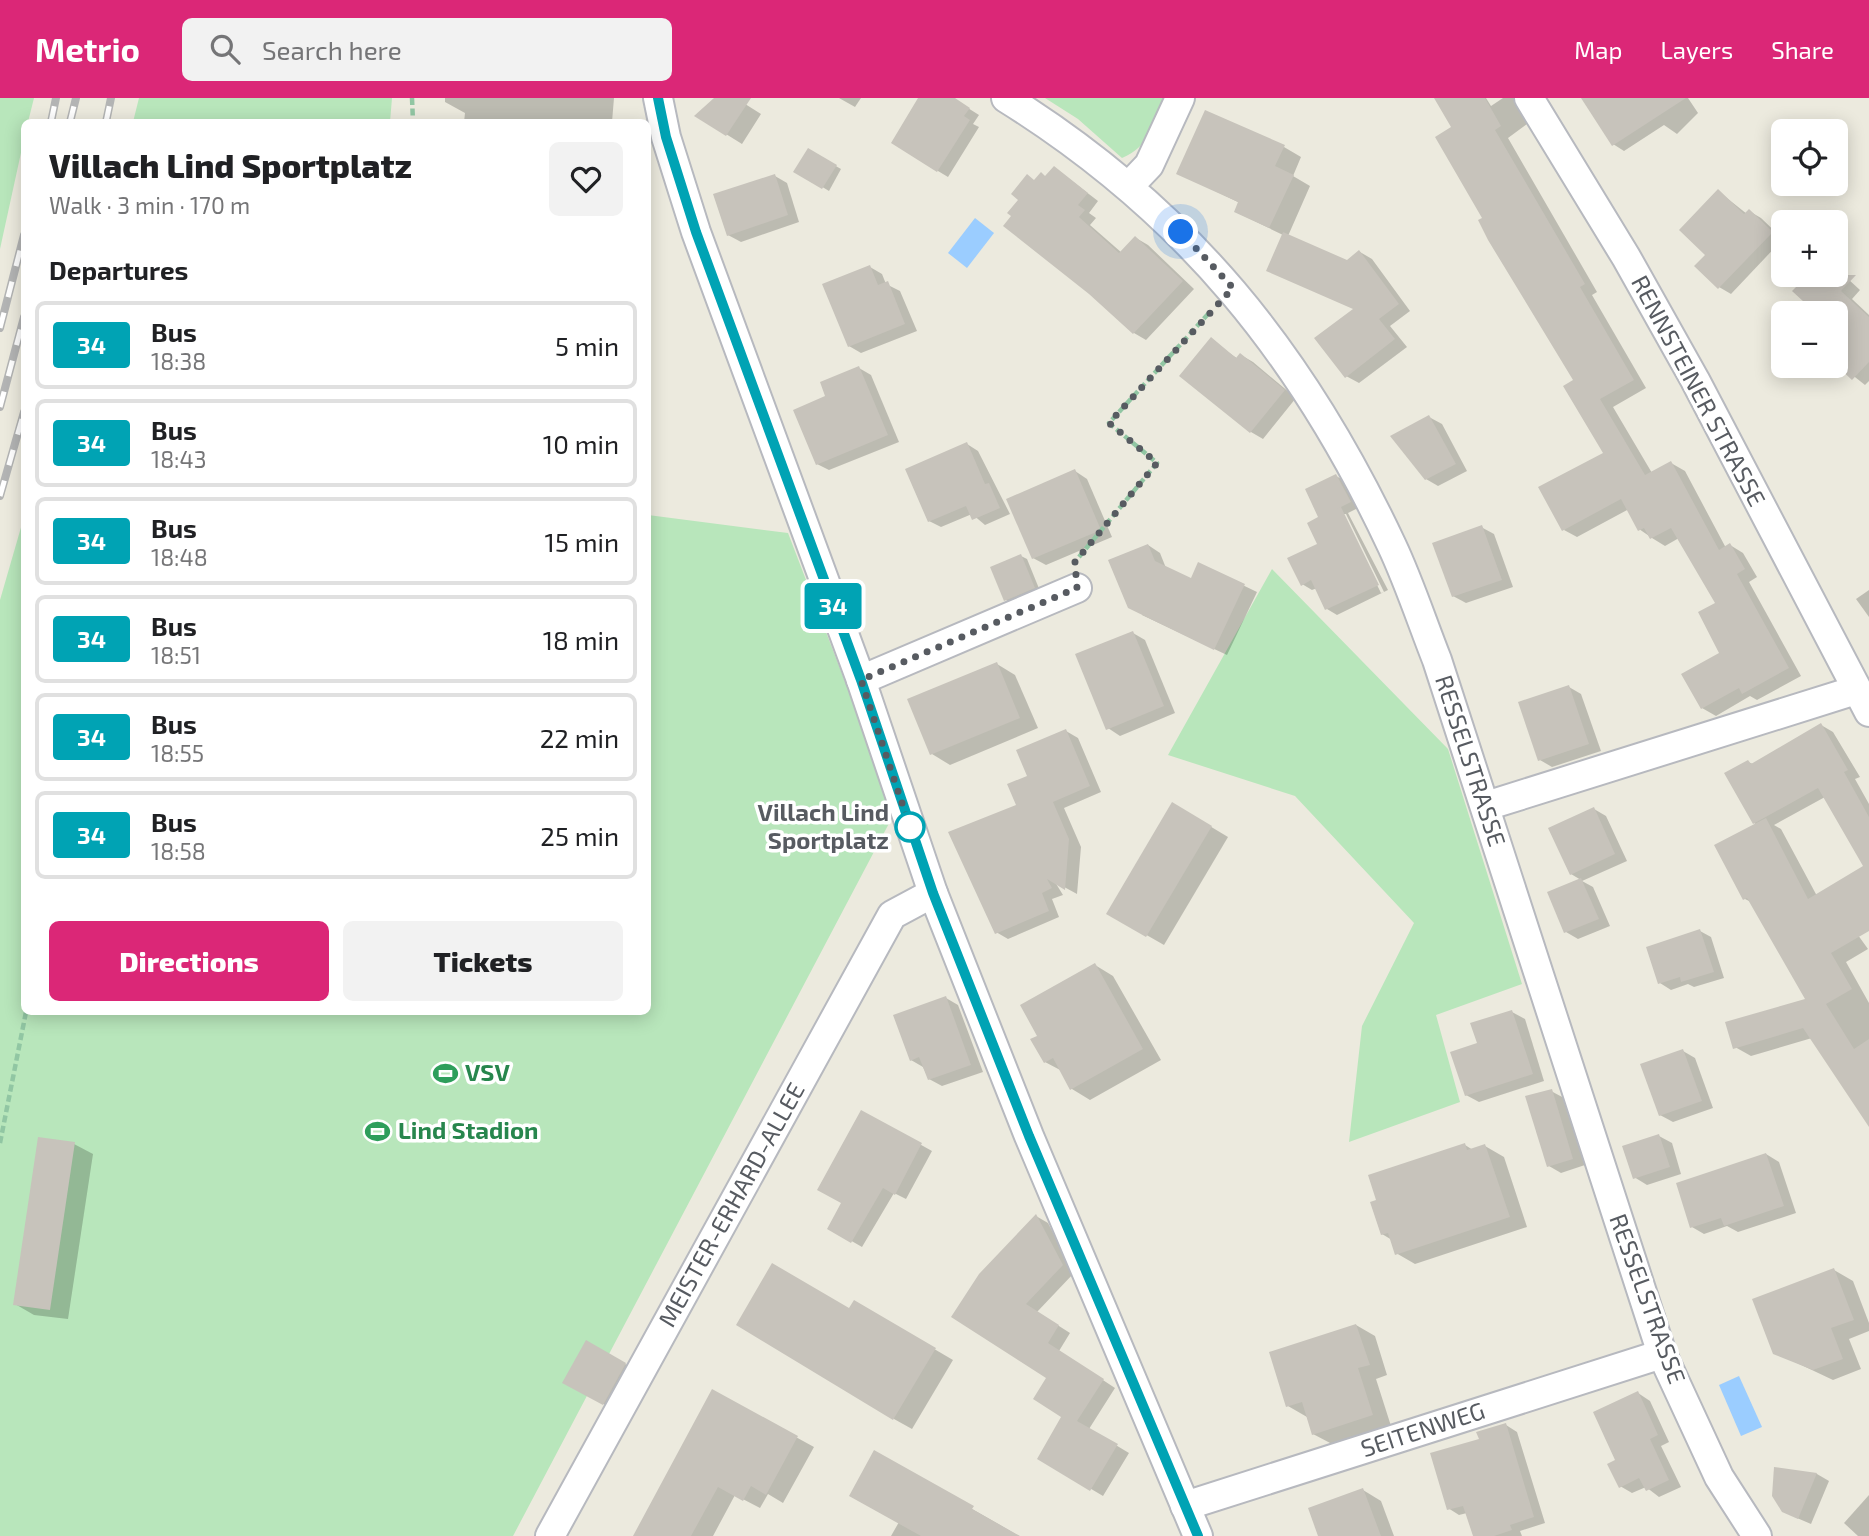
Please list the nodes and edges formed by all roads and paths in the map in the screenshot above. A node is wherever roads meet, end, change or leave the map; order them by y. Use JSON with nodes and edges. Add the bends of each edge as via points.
{"nodes":[{"id":1,"x":412,"y":98,"type":"edge"},
{"id":2,"x":658,"y":98,"type":"edge"},
{"id":3,"x":1006,"y":98,"type":"edge"},
{"id":4,"x":1180,"y":98,"type":"edge"},
{"id":5,"x":1529,"y":98,"type":"edge"},
{"id":6,"x":413,"y":119,"type":"edge"},
{"id":7,"x":1129,"y":186,"type":"junction"},
{"id":8,"x":1233,"y":288,"type":"junction"},
{"id":9,"x":1077,"y":588,"type":"joint"},
{"id":10,"x":861,"y":680,"type":"junction"},
{"id":11,"x":1863,"y":701,"type":"edge"},
{"id":12,"x":1486,"y":806,"type":"junction"},
{"id":13,"x":933,"y":893,"type":"junction"},
{"id":14,"x":25,"y":1015,"type":"edge"},
{"id":15,"x":0,"y":1143,"type":"edge"},
{"id":16,"x":1662,"y":1354,"type":"junction"},
{"id":17,"x":1185,"y":1506,"type":"junction"},
{"id":18,"x":550,"y":1536,"type":"edge"},
{"id":19,"x":1198,"y":1536,"type":"edge"},
{"id":20,"x":1757,"y":1536,"type":"edge"}],
"edges":[{"from":1,"to":6,"type":"path"},
{"from":2,"to":10,"type":"street","via":[[696,232]]},
{"from":3,"to":7,"type":"street","name":"RESSELSTRASSE"},
{"from":4,"to":7,"type":"street","via":[[1149,165]]},
{"from":5,"to":11,"type":"street","name":"RENNSTEINER STRASSE","via":[[1695,380]]},
{"from":7,"to":8,"type":"street","name":"RESSELSTRASSE","via":[[1181,232]]},
{"from":8,"to":9,"type":"path","via":[[1109,423],[1157,463],[1075,562]]},
{"from":8,"to":12,"type":"street","name":"RESSELSTRASSE","via":[[1298,375],[1345,453],[1393,548]]},
{"from":9,"to":10,"type":"street"},
{"from":10,"to":13,"type":"street"},
{"from":11,"to":12,"type":"street","name":"RENNSTEINER STRASSE"},
{"from":12,"to":16,"type":"street","name":"RESSELSTRASSE"},
{"from":13,"to":17,"type":"street","via":[[1029,1136]]},
{"from":13,"to":18,"type":"street","name":"MEISTER-ERHARD-ALLEE","via":[[892,915]]},
{"from":14,"to":15,"type":"path"},
{"from":16,"to":17,"type":"street","name":"SEITENWEG"},
{"from":16,"to":20,"type":"street","name":"RESSELSTRASSE","via":[[1719,1477]]},
{"from":17,"to":19,"type":"street"}]}
